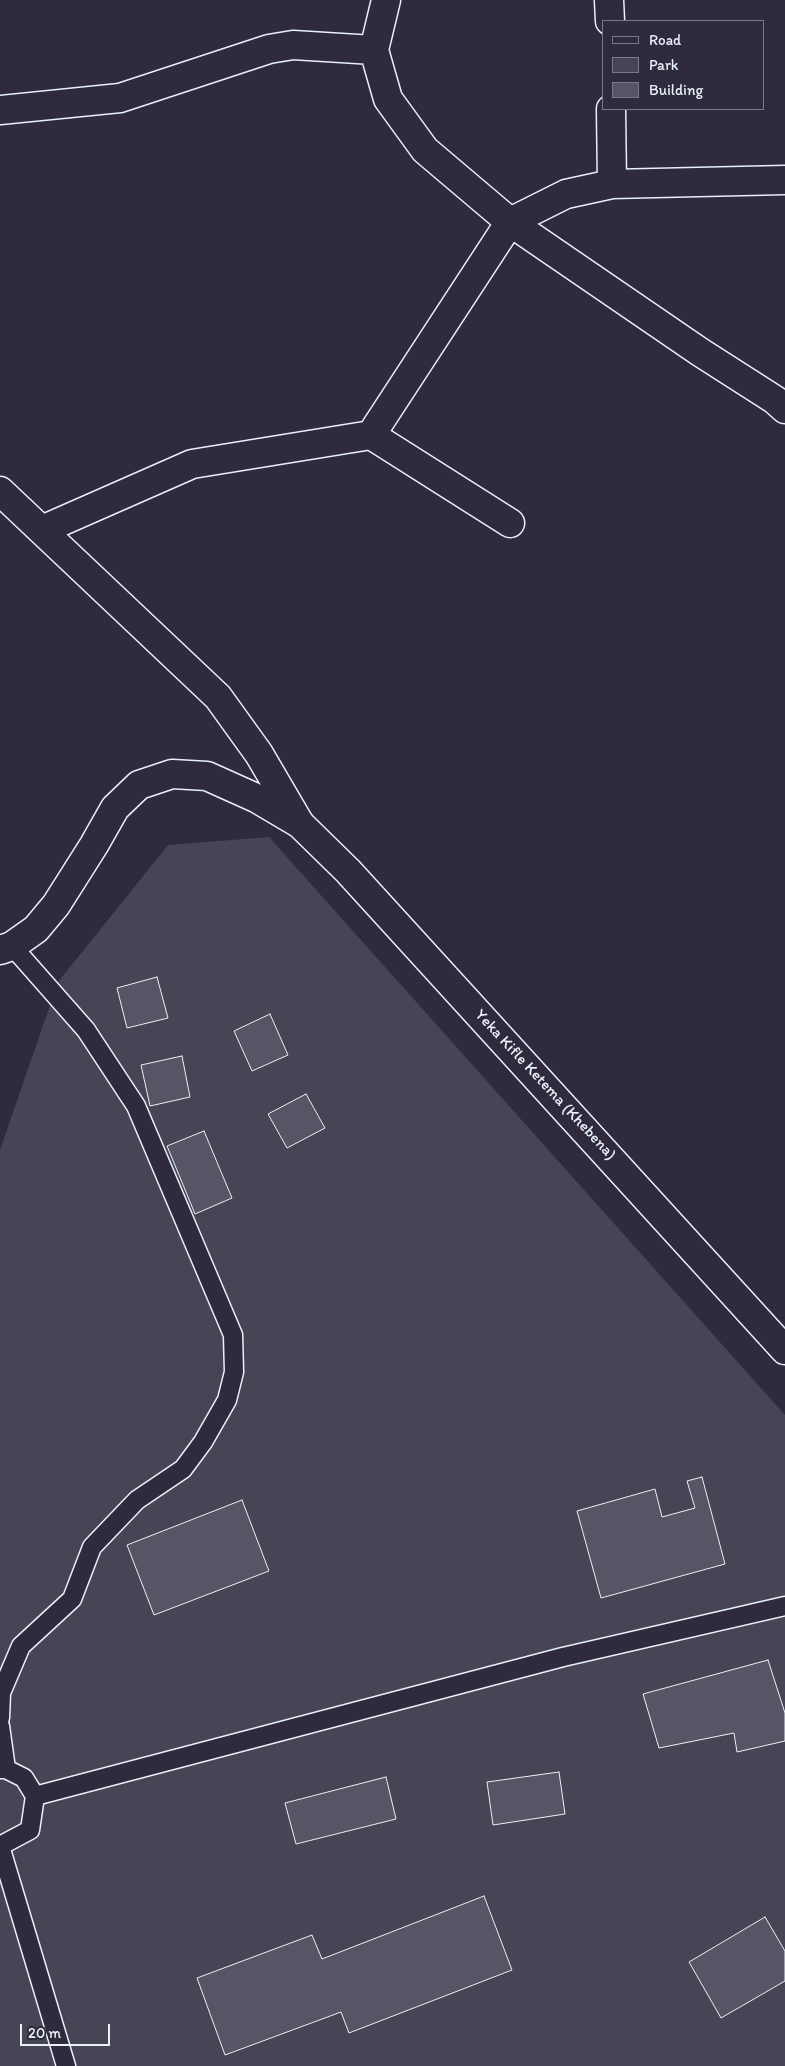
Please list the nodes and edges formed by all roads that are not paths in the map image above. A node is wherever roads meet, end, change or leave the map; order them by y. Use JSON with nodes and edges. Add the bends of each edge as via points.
{"nodes":[{"id":1,"x":386,"y":0,"type":"edge"},
{"id":2,"x":609,"y":0,"type":"edge"},
{"id":3,"x":610,"y":20,"type":"edge"},
{"id":4,"x":374,"y":50,"type":"junction"},
{"id":5,"x":0,"y":110,"type":"edge"},
{"id":6,"x":611,"y":110,"type":"edge"},
{"id":7,"x":785,"y":180,"type":"edge"},
{"id":8,"x":612,"y":184,"type":"junction"},
{"id":9,"x":510,"y":222,"type":"junction"},
{"id":10,"x":785,"y":409,"type":"edge"},
{"id":11,"x":371,"y":435,"type":"junction"},
{"id":12,"x":0,"y":491,"type":"edge"},
{"id":13,"x":510,"y":523,"type":"dead end"},
{"id":14,"x":42,"y":530,"type":"junction"},
{"id":15,"x":300,"y":824,"type":"junction"},
{"id":16,"x":6,"y":948,"type":"edge"},
{"id":17,"x":785,"y":1350,"type":"edge"},
{"id":18,"x":785,"y":1606,"type":"edge"},
{"id":19,"x":1,"y":1693,"type":"edge"},
{"id":20,"x":0,"y":1718,"type":"edge"},
{"id":21,"x":0,"y":1726,"type":"edge"},
{"id":22,"x":3,"y":1769,"type":"edge"},
{"id":23,"x":35,"y":1796,"type":"junction"},
{"id":24,"x":0,"y":1846,"type":"edge"},
{"id":25,"x":66,"y":2066,"type":"edge"}],
"edges":[{"from":1,"to":4,"type":"street"},
{"from":2,"to":3,"type":"street"},
{"from":4,"to":5,"type":"street","via":[[292,45],[269,49],[120,98]]},
{"from":4,"to":9,"type":"street","via":[[388,99],[425,150]]},
{"from":6,"to":8,"type":"street"},
{"from":7,"to":8,"type":"street"},
{"from":8,"to":9,"type":"street","via":[[566,194]]},
{"from":9,"to":10,"type":"street"},
{"from":9,"to":11,"type":"street"},
{"from":11,"to":13,"type":"street"},
{"from":11,"to":14,"type":"street","via":[[192,464]]},
{"from":12,"to":14,"type":"street"},
{"from":14,"to":15,"type":"street","via":[[218,697],[259,754]]},
{"from":15,"to":16,"type":"street","via":[[256,798],[207,776],[172,774],[139,785],[115,808],[51,911],[36,929]]},
{"from":15,"to":17,"type":"street","name":"Yeka Kifle Ketema (Khebena)","via":[[348,871]]},
{"from":16,"to":19,"type":"lane","via":[[86,1030],[136,1106],[233,1335],[234,1372],[226,1400],[203,1442],[183,1469],[137,1500],[92,1547],[72,1599],[21,1646]]},
{"from":18,"to":23,"type":"lane","via":[[563,1657]]},
{"from":19,"to":20,"type":"lane"},
{"from":21,"to":22,"type":"lane"},
{"from":22,"to":23,"type":"lane","via":[[24,1778]]},
{"from":23,"to":24,"type":"lane","via":[[30,1830]]},
{"from":24,"to":25,"type":"lane"}]}
